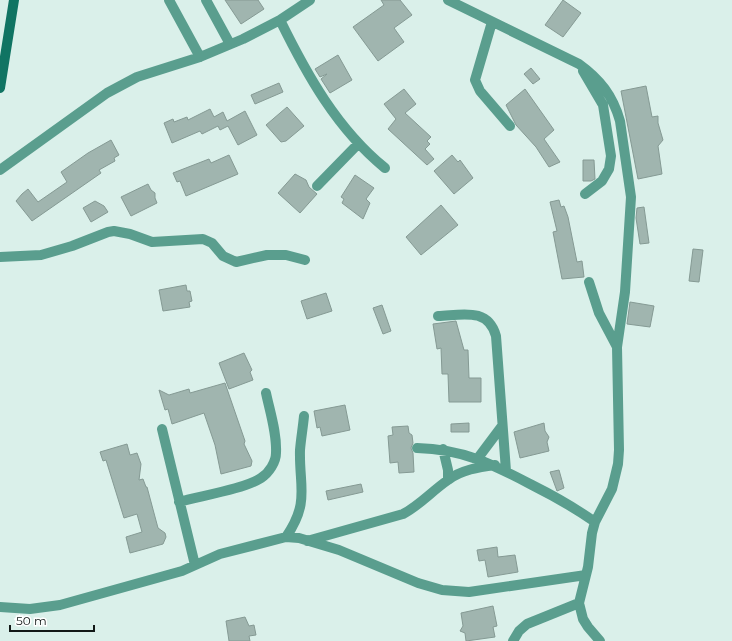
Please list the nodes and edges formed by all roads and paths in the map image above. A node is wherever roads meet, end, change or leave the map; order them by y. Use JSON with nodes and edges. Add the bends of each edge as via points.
{"nodes":[{"id":1,"x":14,"y":0,"type":"edge"},
{"id":2,"x":169,"y":0,"type":"edge"},
{"id":3,"x":206,"y":0,"type":"edge"},
{"id":4,"x":310,"y":0,"type":"edge"},
{"id":5,"x":448,"y":0,"type":"edge"},
{"id":6,"x":280,"y":20,"type":"junction"},
{"id":7,"x":492,"y":22,"type":"junction"},
{"id":8,"x":230,"y":44,"type":"junction"},
{"id":9,"x":200,"y":57,"type":"junction"},
{"id":10,"x":579,"y":64,"type":"junction"},
{"id":11,"x":0,"y":88,"type":"edge"},
{"id":12,"x":510,"y":126,"type":"dead end"},
{"id":13,"x":358,"y":144,"type":"junction"},
{"id":14,"x":385,"y":168,"type":"dead end"},
{"id":15,"x":0,"y":170,"type":"edge"},
{"id":16,"x":317,"y":186,"type":"dead end"},
{"id":17,"x":585,"y":194,"type":"dead end"},
{"id":18,"x":0,"y":257,"type":"edge"},
{"id":19,"x":304,"y":260,"type":"dead end"},
{"id":20,"x":589,"y":282,"type":"dead end"},
{"id":21,"x":438,"y":316,"type":"dead end"},
{"id":22,"x":617,"y":347,"type":"junction"},
{"id":23,"x":266,"y":393,"type":"dead end"},
{"id":24,"x":304,"y":416,"type":"dead end"},
{"id":25,"x":502,"y":426,"type":"junction"},
{"id":26,"x":162,"y":429,"type":"dead end"},
{"id":27,"x":417,"y":448,"type":"dead end"},
{"id":28,"x":443,"y":449,"type":"junction"},
{"id":29,"x":478,"y":458,"type":"junction"},
{"id":30,"x":495,"y":465,"type":"junction"},
{"id":31,"x":506,"y":471,"type":"junction"},
{"id":32,"x":448,"y":480,"type":"junction"},
{"id":33,"x":179,"y":502,"type":"junction"},
{"id":34,"x":595,"y":522,"type":"junction"},
{"id":35,"x":286,"y":537,"type":"junction"},
{"id":36,"x":306,"y":541,"type":"junction"},
{"id":37,"x":195,"y":566,"type":"junction"},
{"id":38,"x":586,"y":575,"type":"junction"},
{"id":39,"x":579,"y":604,"type":"junction"},
{"id":40,"x":0,"y":607,"type":"edge"},
{"id":41,"x":513,"y":641,"type":"edge"},
{"id":42,"x":600,"y":641,"type":"edge"}],
"edges":[{"from":1,"to":11,"type":"street"},
{"from":2,"to":9,"type":"street"},
{"from":3,"to":8,"type":"street"},
{"from":4,"to":6,"type":"street"},
{"from":5,"to":7,"type":"street"},
{"from":6,"to":8,"type":"street"},
{"from":6,"to":13,"type":"street","via":[[328,105]]},
{"from":7,"to":10,"type":"street"},
{"from":7,"to":12,"type":"street","via":[[475,80],[480,91]]},
{"from":8,"to":9,"type":"street"},
{"from":9,"to":15,"type":"street","via":[[137,78],[107,92]]},
{"from":10,"to":17,"type":"street","via":[[601,100],[611,156],[609,168],[602,181]]},
{"from":10,"to":22,"type":"street","via":[[602,84],[617,110],[630,177],[631,212],[626,284]]},
{"from":13,"to":14,"type":"street"},
{"from":13,"to":16,"type":"street"},
{"from":18,"to":19,"type":"street","via":[[40,255],[114,231],[152,242],[203,240],[212,243],[223,256],[236,262],[267,255],[286,255]]},
{"from":20,"to":22,"type":"street","via":[[599,313]]},
{"from":21,"to":25,"type":"street","via":[[477,314],[484,317],[494,328]]},
{"from":22,"to":34,"type":"street","via":[[618,464],[612,489]]},
{"from":23,"to":33,"type":"street","via":[[276,440],[276,454],[272,467],[262,478],[250,484]]},
{"from":24,"to":35,"type":"street","via":[[300,450],[302,500],[296,520]]},
{"from":25,"to":29,"type":"street"},
{"from":25,"to":31,"type":"street"},
{"from":26,"to":33,"type":"street"},
{"from":27,"to":28,"type":"street"},
{"from":28,"to":29,"type":"street"},
{"from":28,"to":32,"type":"street"},
{"from":29,"to":30,"type":"street"},
{"from":30,"to":31,"type":"street"},
{"from":30,"to":32,"type":"street","via":[[475,468]]},
{"from":31,"to":34,"type":"street","via":[[567,503]]},
{"from":32,"to":36,"type":"street","via":[[403,514]]},
{"from":33,"to":37,"type":"street"},
{"from":34,"to":38,"type":"street"},
{"from":35,"to":36,"type":"street"},
{"from":35,"to":37,"type":"street","via":[[220,554]]},
{"from":36,"to":38,"type":"street","via":[[352,555],[430,587],[456,592]]},
{"from":37,"to":40,"type":"street","via":[[60,605],[30,609]]},
{"from":38,"to":39,"type":"street"},
{"from":39,"to":41,"type":"street","via":[[527,624]]},
{"from":39,"to":42,"type":"street","via":[[583,619]]}]}
